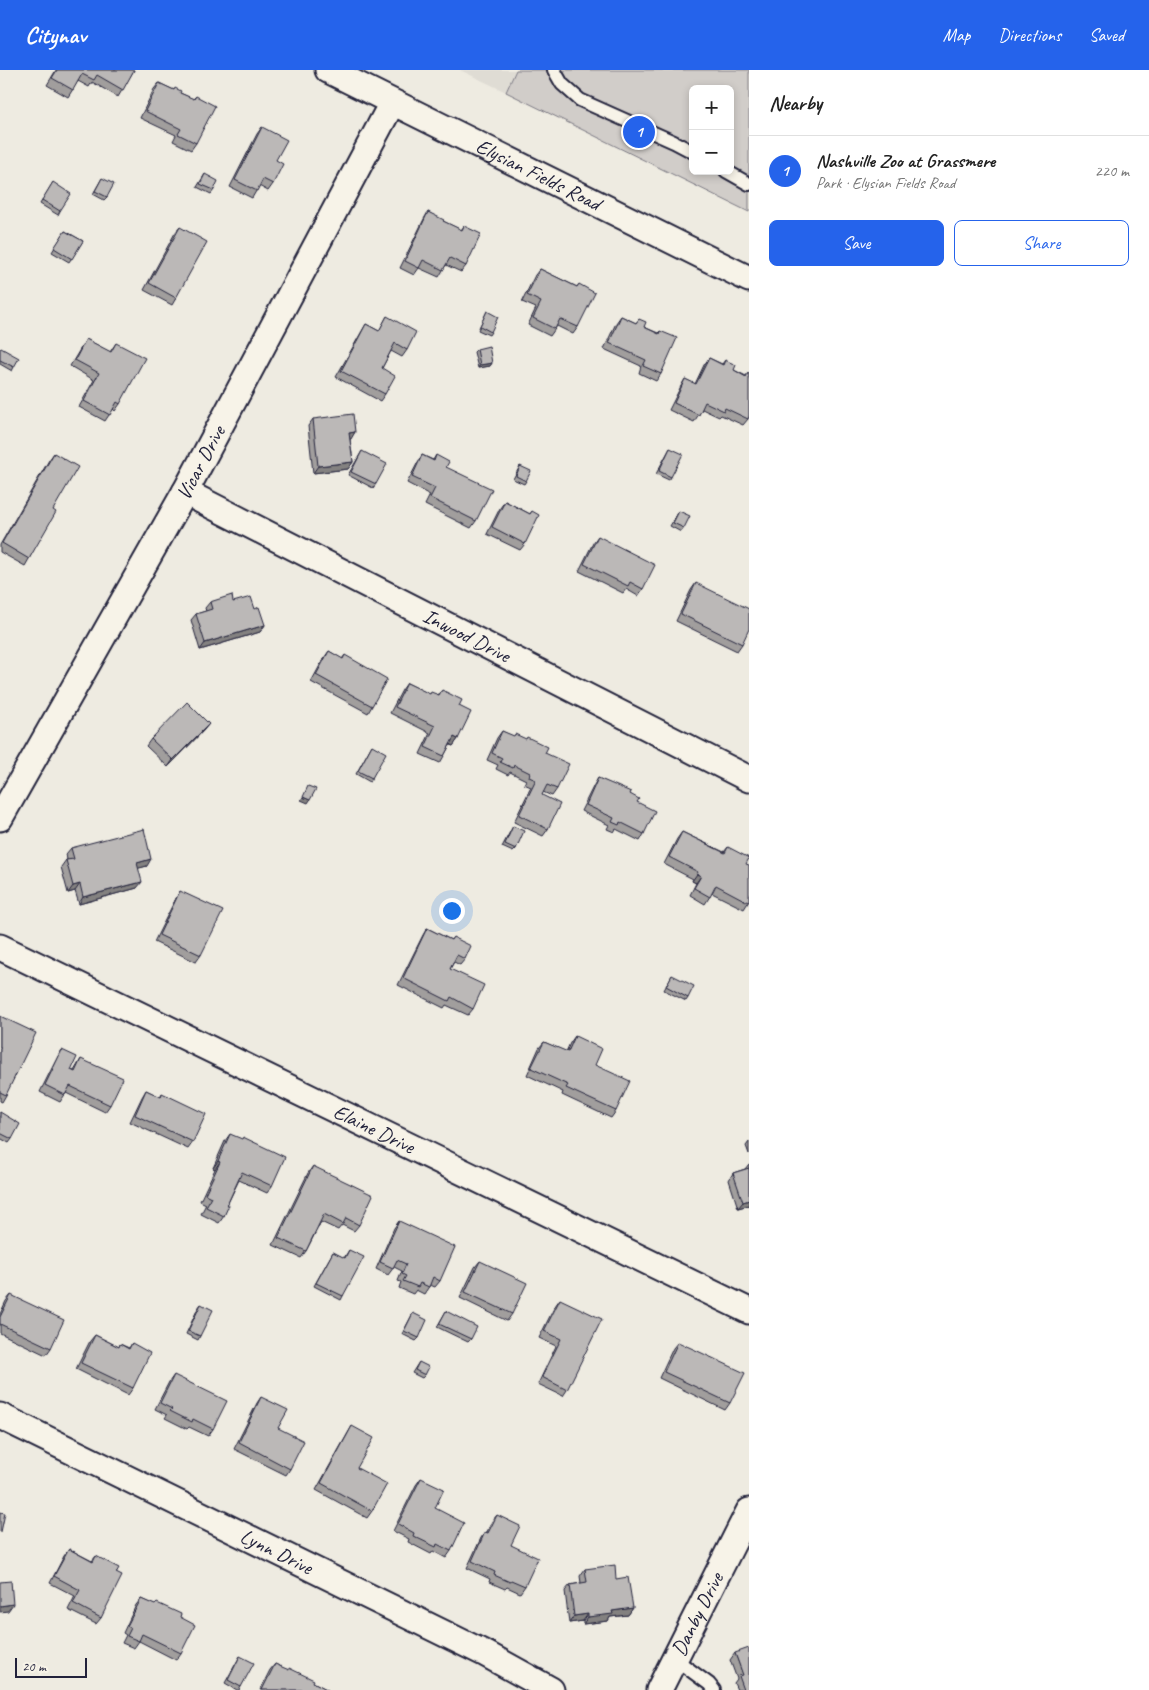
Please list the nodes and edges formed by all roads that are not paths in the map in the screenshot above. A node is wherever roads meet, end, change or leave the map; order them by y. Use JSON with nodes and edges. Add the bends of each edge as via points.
{"nodes":[{"id":1,"x":328,"y":70,"type":"edge"},
{"id":2,"x":554,"y":70,"type":"edge"},
{"id":3,"x":392,"y":103,"type":"junction"},
{"id":4,"x":689,"y":150,"type":"edge"},
{"id":5,"x":733,"y":175,"type":"edge"},
{"id":6,"x":749,"y":184,"type":"edge"},
{"id":7,"x":749,"y":279,"type":"edge"},
{"id":8,"x":185,"y":492,"type":"junction"},
{"id":9,"x":749,"y":779,"type":"edge"},
{"id":10,"x":0,"y":818,"type":"edge"},
{"id":11,"x":0,"y":947,"type":"edge"},
{"id":12,"x":749,"y":1311,"type":"edge"},
{"id":13,"x":0,"y":1416,"type":"edge"},
{"id":14,"x":749,"y":1511,"type":"edge"},
{"id":15,"x":675,"y":1659,"type":"junction"},
{"id":16,"x":551,"y":1690,"type":"edge"},
{"id":17,"x":659,"y":1690,"type":"edge"},
{"id":18,"x":714,"y":1690,"type":"edge"}],
"edges":[{"from":1,"to":3,"type":"street","name":"Elysian Fields Road"},
{"from":2,"to":4,"type":"lane","via":[[562,84],[580,100]]},
{"from":3,"to":7,"type":"street","name":"Elysian Fields Road"},
{"from":3,"to":8,"type":"street","name":"Vicar Drive"},
{"from":5,"to":6,"type":"lane"},
{"from":8,"to":9,"type":"street","name":"Inwood Drive"},
{"from":8,"to":10,"type":"street","name":"Vicar Drive"},
{"from":11,"to":12,"type":"street","name":"Elaine Drive"},
{"from":13,"to":16,"type":"street","name":"Lynn Drive","via":[[486,1654]]},
{"from":14,"to":15,"type":"street","name":"Danby Drive"},
{"from":15,"to":17,"type":"street","name":"Danby Drive"},
{"from":15,"to":18,"type":"lane"}]}
